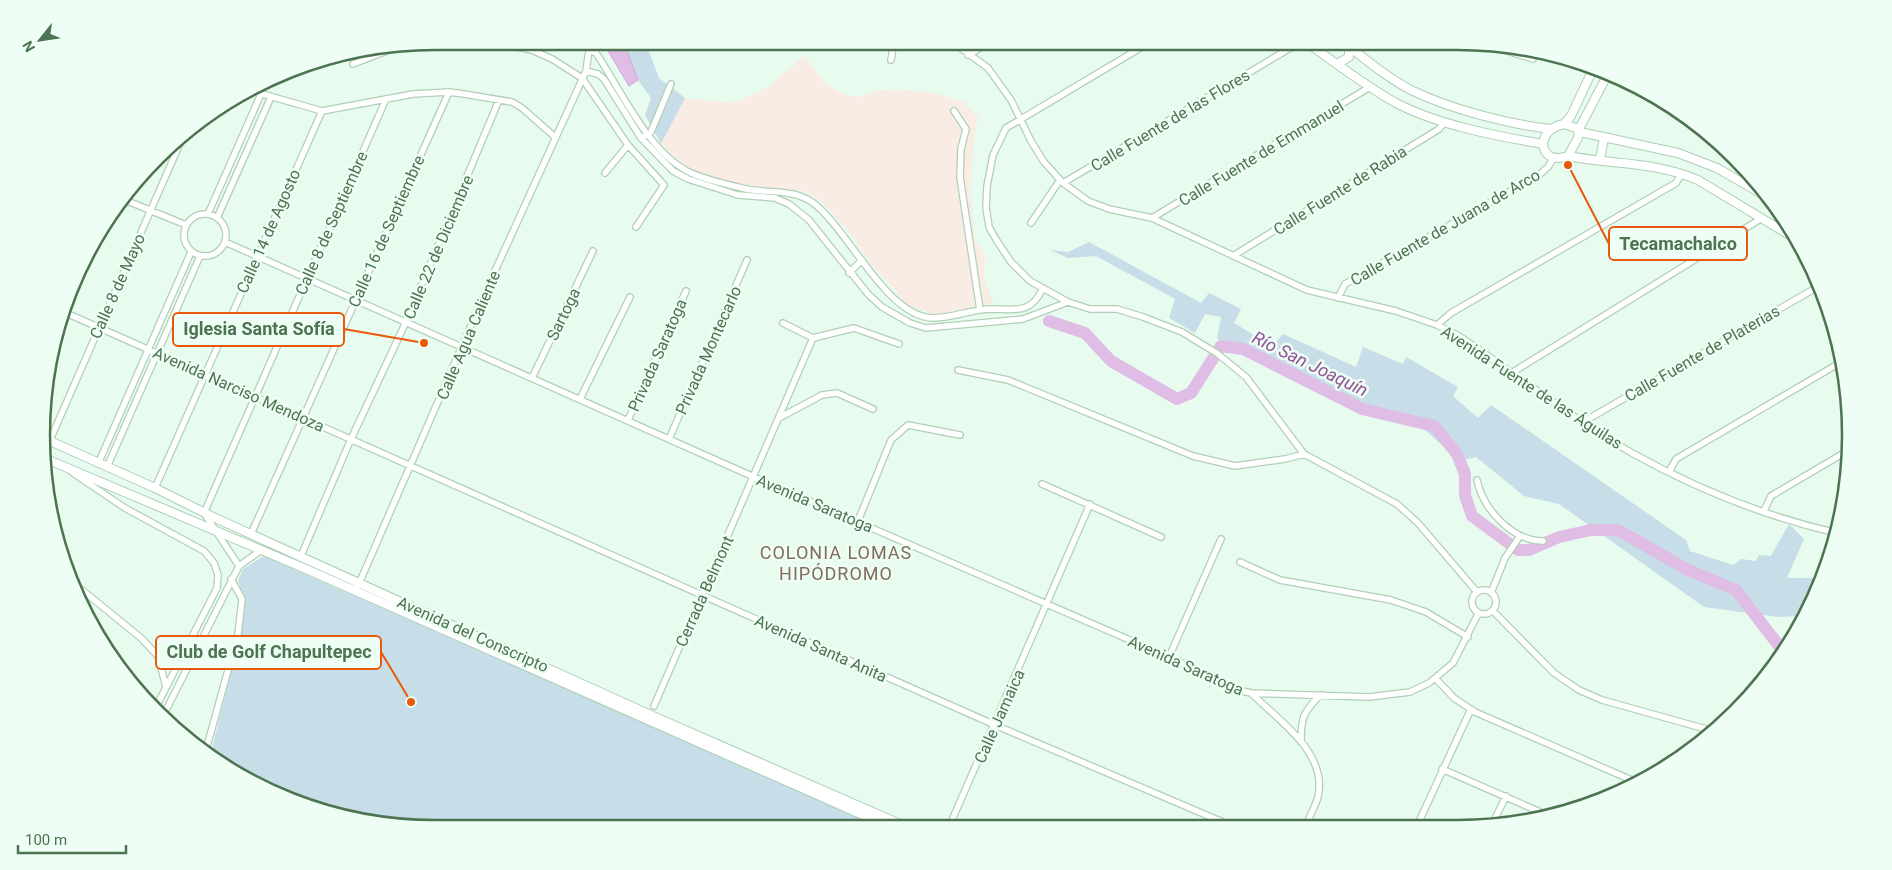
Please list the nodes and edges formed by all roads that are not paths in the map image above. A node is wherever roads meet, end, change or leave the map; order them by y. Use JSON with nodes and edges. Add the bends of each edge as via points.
{"nodes":[{"id":1,"x":532,"y":50,"type":"edge"},
{"id":2,"x":893,"y":50,"type":"edge"},
{"id":3,"x":962,"y":50,"type":"edge"},
{"id":4,"x":977,"y":50,"type":"edge"},
{"id":5,"x":1137,"y":50,"type":"edge"},
{"id":6,"x":1288,"y":50,"type":"edge"},
{"id":7,"x":1317,"y":50,"type":"edge"},
{"id":8,"x":1349,"y":50,"type":"edge"},
{"id":9,"x":1353,"y":50,"type":"edge"},
{"id":10,"x":382,"y":54,"type":"edge"},
{"id":11,"x":968,"y":55,"type":"junction"},
{"id":12,"x":1360,"y":56,"type":"junction"},
{"id":13,"x":1526,"y":56,"type":"edge"},
{"id":14,"x":1533,"y":58,"type":"dead end"},
{"id":15,"x":891,"y":60,"type":"dead end"},
{"id":16,"x":353,"y":64,"type":"dead end"},
{"id":17,"x":1338,"y":64,"type":"junction"},
{"id":18,"x":586,"y":71,"type":"junction"},
{"id":19,"x":1351,"y":74,"type":"junction"},
{"id":20,"x":1591,"y":74,"type":"edge"},
{"id":21,"x":582,"y":78,"type":"junction"},
{"id":22,"x":1605,"y":80,"type":"edge"},
{"id":23,"x":671,"y":84,"type":"dead end"},
{"id":24,"x":1370,"y":87,"type":"junction"},
{"id":25,"x":449,"y":92,"type":"junction"},
{"id":26,"x":261,"y":94,"type":"joint"},
{"id":27,"x":270,"y":98,"type":"junction"},
{"id":28,"x":386,"y":99,"type":"junction"},
{"id":29,"x":499,"y":100,"type":"junction"},
{"id":30,"x":322,"y":111,"type":"junction"},
{"id":31,"x":954,"y":112,"type":"dead end"},
{"id":32,"x":1020,"y":118,"type":"junction"},
{"id":33,"x":1445,"y":122,"type":"junction"},
{"id":34,"x":1564,"y":124,"type":"junction"},
{"id":35,"x":1551,"y":130,"type":"junction"},
{"id":36,"x":1580,"y":130,"type":"junction"},
{"id":37,"x":644,"y":136,"type":"junction"},
{"id":38,"x":555,"y":137,"type":"junction"},
{"id":39,"x":1604,"y":138,"type":"junction"},
{"id":40,"x":1543,"y":144,"type":"junction"},
{"id":41,"x":628,"y":145,"type":"junction"},
{"id":42,"x":177,"y":150,"type":"edge"},
{"id":43,"x":1568,"y":156,"type":"junction"},
{"id":44,"x":1554,"y":157,"type":"junction"},
{"id":45,"x":1600,"y":160,"type":"junction"},
{"id":46,"x":605,"y":173,"type":"dead end"},
{"id":47,"x":1682,"y":173,"type":"junction"},
{"id":48,"x":1062,"y":181,"type":"junction"},
{"id":49,"x":1751,"y":187,"type":"edge"},
{"id":50,"x":130,"y":202,"type":"edge"},
{"id":51,"x":150,"y":210,"type":"junction"},
{"id":52,"x":208,"y":214,"type":"junction"},
{"id":53,"x":217,"y":218,"type":"junction"},
{"id":54,"x":1152,"y":218,"type":"junction"},
{"id":55,"x":1762,"y":218,"type":"junction"},
{"id":56,"x":1031,"y":224,"type":"dead end"},
{"id":57,"x":186,"y":225,"type":"junction"},
{"id":58,"x":636,"y":227,"type":"dead end"},
{"id":59,"x":1783,"y":231,"type":"edge"},
{"id":60,"x":225,"y":242,"type":"junction"},
{"id":61,"x":593,"y":251,"type":"dead end"},
{"id":62,"x":191,"y":252,"type":"junction"},
{"id":63,"x":200,"y":256,"type":"junction"},
{"id":64,"x":257,"y":256,"type":"junction"},
{"id":65,"x":1234,"y":256,"type":"junction"},
{"id":66,"x":748,"y":260,"type":"dead end"},
{"id":67,"x":862,"y":260,"type":"junction"},
{"id":68,"x":849,"y":273,"type":"junction"},
{"id":69,"x":306,"y":279,"type":"junction"},
{"id":70,"x":1043,"y":288,"type":"junction"},
{"id":71,"x":1814,"y":289,"type":"edge"},
{"id":72,"x":686,"y":291,"type":"dead end"},
{"id":73,"x":630,"y":297,"type":"dead end"},
{"id":74,"x":1338,"y":298,"type":"junction"},
{"id":75,"x":356,"y":301,"type":"junction"},
{"id":76,"x":1068,"y":302,"type":"junction"},
{"id":77,"x":980,"y":310,"type":"junction"},
{"id":78,"x":964,"y":312,"type":"junction"},
{"id":79,"x":69,"y":314,"type":"edge"},
{"id":80,"x":406,"y":322,"type":"junction"},
{"id":81,"x":783,"y":323,"type":"dead end"},
{"id":82,"x":965,"y":325,"type":"junction"},
{"id":83,"x":1437,"y":325,"type":"junction"},
{"id":84,"x":98,"y":328,"type":"junction"},
{"id":85,"x":813,"y":338,"type":"junction"},
{"id":86,"x":899,"y":344,"type":"dead end"},
{"id":87,"x":462,"y":347,"type":"junction"},
{"id":88,"x":148,"y":350,"type":"junction"},
{"id":89,"x":157,"y":353,"type":"junction"},
{"id":90,"x":1836,"y":365,"type":"edge"},
{"id":91,"x":958,"y":370,"type":"dead end"},
{"id":92,"x":1513,"y":372,"type":"junction"},
{"id":93,"x":206,"y":374,"type":"junction"},
{"id":94,"x":532,"y":378,"type":"junction"},
{"id":95,"x":254,"y":396,"type":"junction"},
{"id":96,"x":580,"y":399,"type":"junction"},
{"id":97,"x":873,"y":409,"type":"dead end"},
{"id":98,"x":304,"y":418,"type":"junction"},
{"id":99,"x":779,"y":418,"type":"junction"},
{"id":100,"x":628,"y":420,"type":"junction"},
{"id":101,"x":1583,"y":422,"type":"junction"},
{"id":102,"x":960,"y":435,"type":"dead end"},
{"id":103,"x":352,"y":439,"type":"junction"},
{"id":104,"x":669,"y":439,"type":"junction"},
{"id":105,"x":50,"y":440,"type":"joint"},
{"id":106,"x":73,"y":452,"type":"junction"},
{"id":107,"x":1304,"y":454,"type":"junction"},
{"id":108,"x":1841,"y":455,"type":"edge"},
{"id":109,"x":51,"y":461,"type":"edge"},
{"id":110,"x":98,"y":464,"type":"junction"},
{"id":111,"x":411,"y":467,"type":"junction"},
{"id":112,"x":67,"y":468,"type":"junction"},
{"id":113,"x":107,"y":468,"type":"junction"},
{"id":114,"x":1669,"y":472,"type":"junction"},
{"id":115,"x":754,"y":477,"type":"junction"},
{"id":116,"x":1477,"y":480,"type":"dead end"},
{"id":117,"x":1042,"y":484,"type":"dead end"},
{"id":118,"x":155,"y":488,"type":"junction"},
{"id":119,"x":1090,"y":504,"type":"junction"},
{"id":120,"x":1764,"y":510,"type":"junction"},
{"id":121,"x":204,"y":513,"type":"junction"},
{"id":122,"x":858,"y":521,"type":"junction"},
{"id":123,"x":1830,"y":531,"type":"edge"},
{"id":124,"x":218,"y":533,"type":"junction"},
{"id":125,"x":251,"y":534,"type":"junction"},
{"id":126,"x":1161,"y":536,"type":"dead end"},
{"id":127,"x":1520,"y":536,"type":"junction"},
{"id":128,"x":1221,"y":539,"type":"dead end"},
{"id":129,"x":1543,"y":541,"type":"dead end"},
{"id":130,"x":260,"y":550,"type":"junction"},
{"id":131,"x":301,"y":556,"type":"junction"},
{"id":132,"x":1240,"y":562,"type":"dead end"},
{"id":133,"x":239,"y":566,"type":"junction"},
{"id":134,"x":231,"y":579,"type":"junction"},
{"id":135,"x":360,"y":583,"type":"junction"},
{"id":136,"x":83,"y":591,"type":"edge"},
{"id":137,"x":1477,"y":592,"type":"junction"},
{"id":138,"x":355,"y":593,"type":"junction"},
{"id":139,"x":1491,"y":593,"type":"junction"},
{"id":140,"x":703,"y":595,"type":"junction"},
{"id":141,"x":1048,"y":604,"type":"junction"},
{"id":142,"x":1493,"y":611,"type":"junction"},
{"id":143,"x":1478,"y":614,"type":"junction"},
{"id":144,"x":1468,"y":637,"type":"junction"},
{"id":145,"x":1169,"y":657,"type":"junction"},
{"id":146,"x":1435,"y":678,"type":"junction"},
{"id":147,"x":166,"y":687,"type":"junction"},
{"id":148,"x":1251,"y":693,"type":"junction"},
{"id":149,"x":1320,"y":695,"type":"junction"},
{"id":150,"x":158,"y":702,"type":"edge"},
{"id":151,"x":654,"y":706,"type":"dead end"},
{"id":152,"x":1471,"y":709,"type":"junction"},
{"id":153,"x":166,"y":710,"type":"edge"},
{"id":154,"x":995,"y":725,"type":"junction"},
{"id":155,"x":1705,"y":729,"type":"edge"},
{"id":156,"x":1301,"y":742,"type":"junction"},
{"id":157,"x":207,"y":745,"type":"edge"},
{"id":158,"x":1442,"y":770,"type":"junction"},
{"id":159,"x":1629,"y":779,"type":"edge"},
{"id":160,"x":1506,"y":796,"type":"junction"},
{"id":161,"x":1539,"y":811,"type":"edge"},
{"id":162,"x":1495,"y":818,"type":"edge"},
{"id":163,"x":874,"y":820,"type":"edge"},
{"id":164,"x":891,"y":820,"type":"edge"},
{"id":165,"x":952,"y":820,"type":"edge"},
{"id":166,"x":1218,"y":820,"type":"edge"},
{"id":167,"x":1308,"y":820,"type":"edge"},
{"id":168,"x":1420,"y":820,"type":"edge"}],
"edges":[{"from":1,"to":21,"type":"street"},
{"from":2,"to":15,"type":"street"},
{"from":3,"to":11,"type":"street","name":"Avenida Fuente de las Águilas"},
{"from":4,"to":11,"type":"street"},
{"from":5,"to":32,"type":"street"},
{"from":6,"to":48,"type":"street","name":"Calle Fuente de las Flores"},
{"from":7,"to":17,"type":"main road"},
{"from":8,"to":17,"type":"main road","via":[[1349,57]]},
{"from":9,"to":12,"type":"main road"},
{"from":10,"to":16,"type":"street"},
{"from":11,"to":32,"type":"street","name":"Avenida Fuente de las Águilas","via":[[988,68]]},
{"from":12,"to":19,"type":"main road","via":[[1350,64]]},
{"from":12,"to":35,"type":"main road","via":[[1397,82],[1426,96],[1474,112]]},
{"from":13,"to":14,"type":"street"},
{"from":17,"to":19,"type":"main road"},
{"from":18,"to":21,"type":"street","name":"Calle Agua Caliente"},
{"from":18,"to":37,"type":"street","via":[[598,74],[604,80]]},
{"from":18,"to":37,"type":"street","name":"Calle Agua Caliente","via":[[588,52],[592,50]]},
{"from":19,"to":24,"type":"main road"},
{"from":20,"to":34,"type":"main road"},
{"from":21,"to":38,"type":"street","name":"Calle Agua Caliente"},
{"from":21,"to":41,"type":"street"},
{"from":22,"to":36,"type":"main road"},
{"from":23,"to":37,"type":"street","via":[[651,132]]},
{"from":24,"to":33,"type":"main road","via":[[1398,104]]},
{"from":24,"to":54,"type":"street","name":"Calle Fuente de Emmanuel"},
{"from":25,"to":28,"type":"street"},
{"from":25,"to":29,"type":"street"},
{"from":25,"to":75,"type":"street","name":"Calle 16 de Septiembre"},
{"from":26,"to":27,"type":"street"},
{"from":26,"to":52,"type":"street"},
{"from":27,"to":30,"type":"street"},
{"from":27,"to":53,"type":"street"},
{"from":28,"to":30,"type":"street"},
{"from":28,"to":69,"type":"street","name":"Calle 8 de Septiembre"},
{"from":29,"to":38,"type":"street","via":[[522,108]]},
{"from":29,"to":80,"type":"street","name":"Calle 22 de Diciembre"},
{"from":30,"to":64,"type":"street","name":"Calle 14 de Agosto"},
{"from":31,"to":77,"type":"street","via":[[966,129],[960,177]]},
{"from":32,"to":48,"type":"street","name":"Avenida Fuente de las Águilas","via":[[1040,155]]},
{"from":32,"to":70,"type":"street","via":[[1006,128],[992,155],[986,207],[989,227],[1011,262],[1030,281]]},
{"from":33,"to":40,"type":"main road"},
{"from":33,"to":65,"type":"street","name":"Calle Fuente de Rabia","via":[[1440,129]]},
{"from":34,"to":35,"type":"main road"},
{"from":34,"to":36,"type":"main road"},
{"from":35,"to":40,"type":"main road"},
{"from":36,"to":39,"type":"main road"},
{"from":36,"to":43,"type":"main road"},
{"from":37,"to":67,"type":"street","via":[[676,165],[692,174],[745,189],[800,195],[828,218]]},
{"from":37,"to":68,"type":"street","via":[[673,171],[688,179],[738,195],[775,198],[789,204],[809,220]]},
{"from":38,"to":87,"type":"street","name":"Calle Agua Caliente"},
{"from":39,"to":45,"type":"main road"},
{"from":39,"to":49,"type":"main road","via":[[1684,155],[1717,168]]},
{"from":40,"to":44,"type":"main road","via":[[1545,152]]},
{"from":41,"to":46,"type":"street"},
{"from":41,"to":58,"type":"street","via":[[664,185]]},
{"from":42,"to":51,"type":"street","name":"Calle 8 de Mayo"},
{"from":43,"to":44,"type":"main road"},
{"from":43,"to":45,"type":"main road"},
{"from":44,"to":74,"type":"street","name":"Calle Fuente de Juana de Arco","via":[[1539,175],[1346,284]]},
{"from":45,"to":47,"type":"main road","via":[[1655,165]]},
{"from":47,"to":55,"type":"main road"},
{"from":47,"to":83,"type":"street","via":[[1676,183],[1451,313]]},
{"from":48,"to":54,"type":"street","name":"Avenida Fuente de las Águilas","via":[[1088,201]]},
{"from":48,"to":56,"type":"street"},
{"from":50,"to":51,"type":"street"},
{"from":51,"to":57,"type":"street"},
{"from":51,"to":84,"type":"street","name":"Calle 8 de Mayo"},
{"from":52,"to":53,"type":"street"},
{"from":52,"to":57,"type":"street","via":[[195,216]]},
{"from":53,"to":60,"type":"street","via":[[225,228]]},
{"from":54,"to":65,"type":"street","name":"Avenida Fuente de las Águilas"},
{"from":55,"to":59,"type":"main road"},
{"from":55,"to":92,"type":"street"},
{"from":57,"to":62,"type":"street","via":[[184,239]]},
{"from":60,"to":63,"type":"street","via":[[215,254]]},
{"from":60,"to":64,"type":"street","name":"Avenida Saratoga"},
{"from":61,"to":94,"type":"street","name":"Sartoga"},
{"from":62,"to":63,"type":"street"},
{"from":62,"to":88,"type":"street"},
{"from":63,"to":89,"type":"street"},
{"from":64,"to":69,"type":"street","name":"Avenida Saratoga"},
{"from":64,"to":93,"type":"street","name":"Calle 14 de Agosto"},
{"from":65,"to":74,"type":"street","name":"Avenida Fuente de las Águilas","via":[[1277,278]]},
{"from":66,"to":104,"type":"street","name":"Privada Montecarlo"},
{"from":67,"to":68,"type":"street"},
{"from":67,"to":78,"type":"street","via":[[894,298],[910,311],[932,318]]},
{"from":68,"to":82,"type":"street","via":[[882,307],[910,323],[926,328]]},
{"from":69,"to":75,"type":"street","name":"Avenida Saratoga"},
{"from":69,"to":95,"type":"street","name":"Calle 8 de Septiembre"},
{"from":70,"to":76,"type":"street"},
{"from":70,"to":77,"type":"street","via":[[1038,300],[1030,307]]},
{"from":71,"to":101,"type":"street","name":"Calle Fuente de Platerias"},
{"from":72,"to":100,"type":"street","name":"Privada Saratoga"},
{"from":73,"to":96,"type":"street"},
{"from":74,"to":83,"type":"street","name":"Avenida Fuente de las Águilas","via":[[1396,311]]},
{"from":75,"to":80,"type":"street","name":"Avenida Saratoga"},
{"from":75,"to":98,"type":"street","name":"Calle 16 de Septiembre"},
{"from":76,"to":82,"type":"street","via":[[1024,319]]},
{"from":76,"to":107,"type":"street","via":[[1090,309],[1117,308],[1182,332],[1216,353],[1246,377]]},
{"from":77,"to":78,"type":"street"},
{"from":78,"to":82,"type":"street"},
{"from":79,"to":84,"type":"street","name":"Avenida Narciso Mendoza"},
{"from":80,"to":87,"type":"street","name":"Avenida Saratoga"},
{"from":80,"to":103,"type":"street","name":"Calle 22 de Diciembre"},
{"from":81,"to":85,"type":"street"},
{"from":83,"to":92,"type":"street","name":"Avenida Fuente de las Águilas"},
{"from":84,"to":88,"type":"street","name":"Avenida Narciso Mendoza"},
{"from":84,"to":105,"type":"street","name":"Calle 8 de Mayo"},
{"from":85,"to":86,"type":"street","via":[[854,328]]},
{"from":85,"to":99,"type":"street","name":"Cerrada Belmont"},
{"from":87,"to":94,"type":"street","name":"Avenida Saratoga"},
{"from":87,"to":111,"type":"street","name":"Calle Agua Caliente"},
{"from":88,"to":89,"type":"street","name":"Avenida Narciso Mendoza"},
{"from":88,"to":110,"type":"street"},
{"from":89,"to":93,"type":"street","name":"Avenida Narciso Mendoza"},
{"from":89,"to":113,"type":"street"},
{"from":90,"to":114,"type":"street","via":[[1676,459]]},
{"from":91,"to":107,"type":"street","via":[[1008,380],[1193,456],[1235,466]]},
{"from":92,"to":101,"type":"street","name":"Avenida Fuente de las Águilas"},
{"from":93,"to":95,"type":"street","name":"Avenida Narciso Mendoza"},
{"from":93,"to":118,"type":"street","name":"Calle 14 de Agosto"},
{"from":94,"to":96,"type":"street","name":"Avenida Saratoga"},
{"from":95,"to":98,"type":"street","name":"Avenida Narciso Mendoza"},
{"from":95,"to":121,"type":"street","name":"Calle 8 de Septiembre"},
{"from":96,"to":100,"type":"street","name":"Avenida Saratoga"},
{"from":97,"to":99,"type":"street","via":[[837,393],[822,395]]},
{"from":98,"to":103,"type":"street","name":"Avenida Narciso Mendoza"},
{"from":98,"to":125,"type":"street","name":"Calle 16 de Septiembre"},
{"from":99,"to":115,"type":"street","name":"Cerrada Belmont"},
{"from":100,"to":104,"type":"street","name":"Avenida Saratoga"},
{"from":101,"to":114,"type":"street","name":"Avenida Fuente de las Águilas"},
{"from":102,"to":122,"type":"street","via":[[908,425],[896,435],[891,440]]},
{"from":103,"to":111,"type":"street","name":"Avenida Narciso Mendoza"},
{"from":103,"to":131,"type":"street","name":"Calle 22 de Diciembre"},
{"from":104,"to":115,"type":"street","name":"Avenida Saratoga"},
{"from":105,"to":106,"type":"main road","name":"Avenida del Conscripto"},
{"from":106,"to":110,"type":"main road","name":"Avenida del Conscripto"},
{"from":106,"to":112,"type":"main road"},
{"from":107,"to":137,"type":"street","via":[[1397,504]]},
{"from":108,"to":120,"type":"street","via":[[1770,496]]},
{"from":109,"to":112,"type":"main road","name":"Avenida del Conscripto"},
{"from":110,"to":113,"type":"main road","name":"Avenida del Conscripto"},
{"from":111,"to":135,"type":"street","name":"Calle Agua Caliente"},
{"from":111,"to":140,"type":"street","name":"Avenida Santa Anita"},
{"from":112,"to":124,"type":"main road","name":"Avenida del Conscripto"},
{"from":112,"to":147,"type":"street","via":[[100,493],[204,551],[214,563],[218,575],[217,588]]},
{"from":113,"to":118,"type":"main road","name":"Avenida del Conscripto"},
{"from":114,"to":120,"type":"street","name":"Avenida Fuente de las Águilas"},
{"from":115,"to":122,"type":"street","name":"Avenida Saratoga"},
{"from":115,"to":140,"type":"street","name":"Cerrada Belmont"},
{"from":116,"to":127,"type":"street","via":[[1489,508]]},
{"from":117,"to":119,"type":"street"},
{"from":118,"to":121,"type":"main road","name":"Avenida del Conscripto"},
{"from":119,"to":126,"type":"street"},
{"from":119,"to":141,"type":"street","name":"Calle Jamaica"},
{"from":120,"to":123,"type":"street","name":"Avenida Fuente de las Águilas"},
{"from":121,"to":124,"type":"street"},
{"from":121,"to":125,"type":"main road","name":"Avenida del Conscripto"},
{"from":122,"to":141,"type":"street","name":"Avenida Saratoga"},
{"from":124,"to":130,"type":"main road","name":"Avenida del Conscripto"},
{"from":124,"to":133,"type":"street"},
{"from":125,"to":131,"type":"main road","name":"Avenida del Conscripto"},
{"from":127,"to":129,"type":"street","via":[[1531,541]]},
{"from":127,"to":139,"type":"street","via":[[1505,558]]},
{"from":128,"to":145,"type":"street"},
{"from":130,"to":133,"type":"street"},
{"from":130,"to":138,"type":"main road","name":"Avenida del Conscripto"},
{"from":131,"to":135,"type":"main road","name":"Avenida del Conscripto"},
{"from":132,"to":144,"type":"street","via":[[1280,580],[1391,600],[1426,612]]},
{"from":133,"to":134,"type":"street"},
{"from":134,"to":153,"type":"street"},
{"from":134,"to":157,"type":"street","via":[[242,599],[238,634]]},
{"from":135,"to":138,"type":"street","name":"Calle Agua Caliente"},
{"from":135,"to":164,"type":"main road","name":"Avenida del Conscripto"},
{"from":136,"to":147,"type":"street","via":[[158,656]]},
{"from":137,"to":139,"type":"street"},
{"from":137,"to":143,"type":"street","via":[[1471,600]]},
{"from":138,"to":163,"type":"main road","name":"Avenida del Conscripto"},
{"from":139,"to":142,"type":"street","via":[[1496,599]]},
{"from":140,"to":151,"type":"street","name":"Cerrada Belmont"},
{"from":140,"to":154,"type":"street","name":"Avenida Santa Anita"},
{"from":141,"to":145,"type":"street","name":"Avenida Saratoga"},
{"from":141,"to":154,"type":"street","name":"Calle Jamaica"},
{"from":142,"to":143,"type":"street","via":[[1486,615]]},
{"from":142,"to":155,"type":"street","via":[[1554,673],[1579,690],[1602,700]]},
{"from":143,"to":144,"type":"street"},
{"from":144,"to":146,"type":"street","via":[[1453,663]]},
{"from":145,"to":148,"type":"street","name":"Avenida Saratoga"},
{"from":146,"to":149,"type":"street","via":[[1410,692],[1389,696]]},
{"from":146,"to":152,"type":"street","via":[[1454,698]]},
{"from":147,"to":150,"type":"street"},
{"from":148,"to":149,"type":"street"},
{"from":148,"to":156,"type":"street"},
{"from":149,"to":156,"type":"street","via":[[1301,720]]},
{"from":152,"to":158,"type":"street"},
{"from":152,"to":159,"type":"street"},
{"from":154,"to":165,"type":"street","name":"Calle Jamaica"},
{"from":154,"to":166,"type":"street","name":"Avenida Santa Anita"},
{"from":156,"to":167,"type":"street","via":[[1317,770],[1319,784],[1318,797]]},
{"from":158,"to":160,"type":"street"},
{"from":158,"to":168,"type":"street"},
{"from":160,"to":161,"type":"street"},
{"from":160,"to":162,"type":"street"}]}
